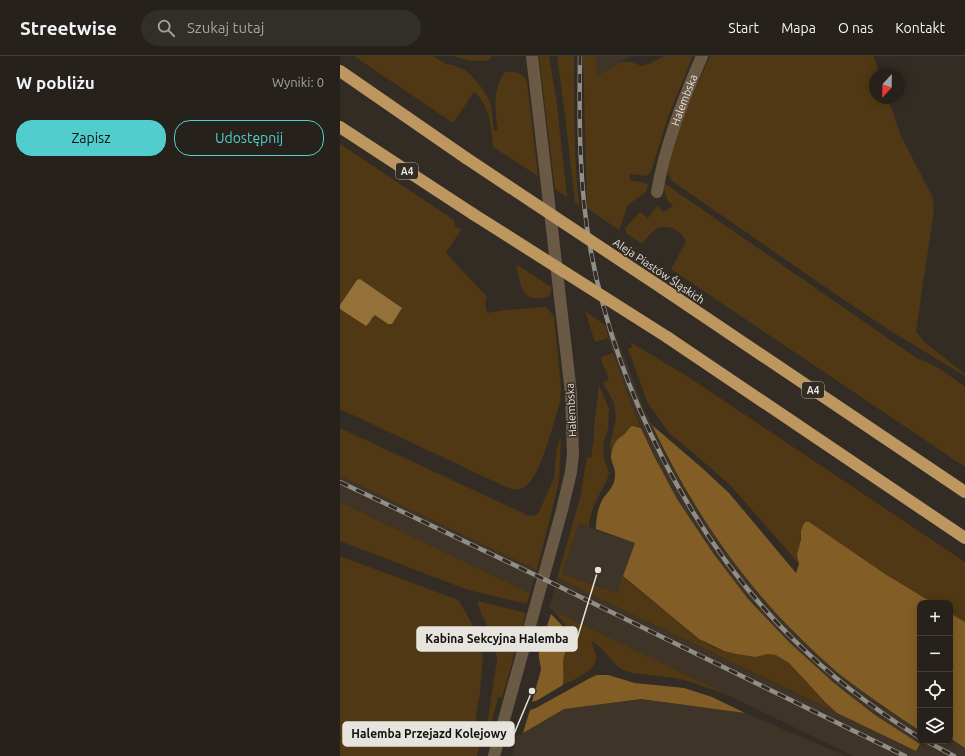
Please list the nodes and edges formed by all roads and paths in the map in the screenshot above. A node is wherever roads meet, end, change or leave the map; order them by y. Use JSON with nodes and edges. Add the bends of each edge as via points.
{"nodes":[{"id":1,"x":532,"y":56,"type":"edge"},
{"id":2,"x":702,"y":56,"type":"edge"},
{"id":3,"x":340,"y":71,"type":"edge"},
{"id":4,"x":340,"y":127,"type":"edge"},
{"id":5,"x":657,"y":192,"type":"dead end"},
{"id":6,"x":965,"y":492,"type":"edge"},
{"id":7,"x":965,"y":538,"type":"edge"},
{"id":8,"x":494,"y":756,"type":"edge"}],
"edges":[{"from":1,"to":8,"type":"street","name":"Halembska","via":[[571,393],[573,454],[562,510]]},
{"from":2,"to":5,"type":"street","name":"Halembska","via":[[684,97],[668,144]]},
{"from":3,"to":6,"type":"highway","name":"Aleja Piastów Śląskich","number":"A4","bridge":true},
{"from":4,"to":7,"type":"highway","number":"A4","bridge":true,"via":[[667,337]]}]}
